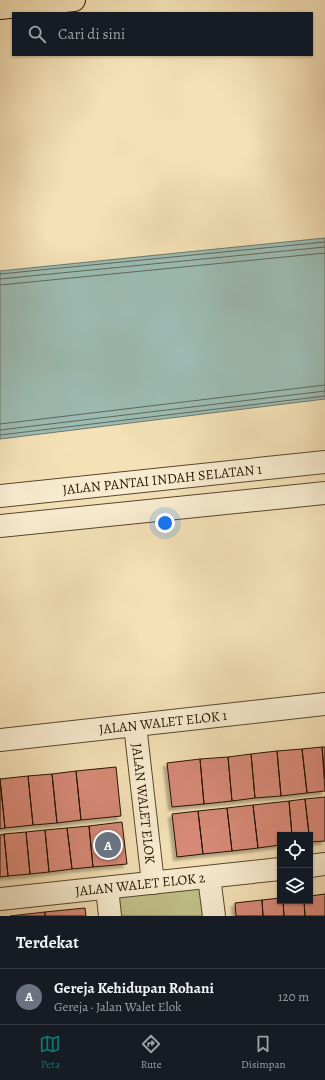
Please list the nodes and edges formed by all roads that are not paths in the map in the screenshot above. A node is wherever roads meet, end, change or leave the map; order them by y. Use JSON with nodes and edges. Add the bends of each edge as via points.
{"nodes":[{"id":1,"x":74,"y":0,"type":"edge"},
{"id":2,"x":0,"y":8,"type":"edge"},
{"id":3,"x":325,"y":462,"type":"edge"},
{"id":4,"x":325,"y":493,"type":"edge"},
{"id":5,"x":0,"y":496,"type":"edge"},
{"id":6,"x":0,"y":526,"type":"edge"},
{"id":7,"x":325,"y":704,"type":"edge"},
{"id":8,"x":135,"y":725,"type":"junction"},
{"id":9,"x":0,"y":740,"type":"edge"},
{"id":10,"x":325,"y":864,"type":"edge"},
{"id":11,"x":313,"y":866,"type":"edge"},
{"id":12,"x":277,"y":869,"type":"edge"},
{"id":13,"x":209,"y":877,"type":"junction"},
{"id":14,"x":153,"y":883,"type":"junction"},
{"id":15,"x":107,"y":888,"type":"junction"},
{"id":16,"x":0,"y":899,"type":"edge"},
{"id":17,"x":110,"y":916,"type":"edge"},
{"id":18,"x":214,"y":916,"type":"edge"}],
"edges":[{"from":1,"to":2,"type":"highway"},
{"from":3,"to":5,"type":"street","name":"JALAN PANTAI INDAH SELATAN 1"},
{"from":4,"to":6,"type":"street"},
{"from":7,"to":8,"type":"street","name":"JALAN WALET ELOK 1"},
{"from":8,"to":9,"type":"street","name":"JALAN WALET ELOK 1"},
{"from":8,"to":14,"type":"street","name":"JALAN WALET ELOK"},
{"from":10,"to":11,"type":"street"},
{"from":12,"to":13,"type":"street","name":"JALAN WALET ELOK 2"},
{"from":13,"to":14,"type":"street","name":"JALAN WALET ELOK 2"},
{"from":13,"to":18,"type":"street"},
{"from":14,"to":15,"type":"street","name":"JALAN WALET ELOK 2"},
{"from":15,"to":16,"type":"street","name":"JALAN WALET ELOK 2"},
{"from":15,"to":17,"type":"street"}]}
